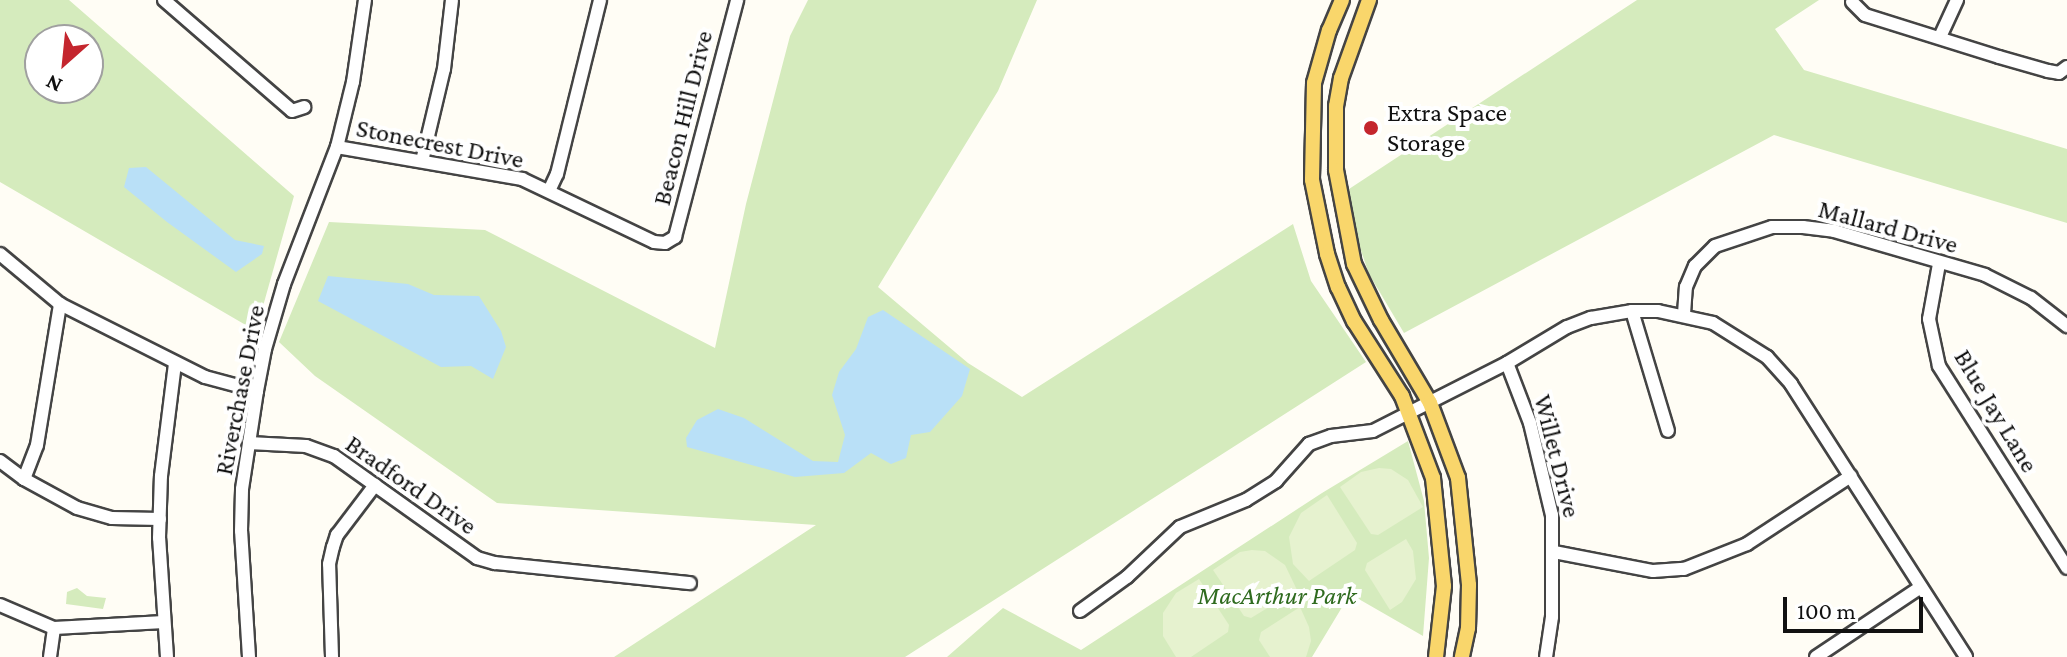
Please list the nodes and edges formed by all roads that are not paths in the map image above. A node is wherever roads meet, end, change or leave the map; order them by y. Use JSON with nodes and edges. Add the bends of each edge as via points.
{"nodes":[{"id":1,"x":164,"y":0,"type":"edge"},
{"id":2,"x":365,"y":0,"type":"edge"},
{"id":3,"x":452,"y":0,"type":"edge"},
{"id":4,"x":600,"y":0,"type":"edge"},
{"id":5,"x":737,"y":0,"type":"edge"},
{"id":6,"x":1342,"y":0,"type":"edge"},
{"id":7,"x":1369,"y":0,"type":"edge"},
{"id":8,"x":1957,"y":0,"type":"edge"},
{"id":9,"x":1852,"y":2,"type":"dead end"},
{"id":10,"x":1940,"y":37,"type":"junction"},
{"id":11,"x":2067,"y":67,"type":"edge"},
{"id":12,"x":304,"y":107,"type":"dead end"},
{"id":13,"x":337,"y":147,"type":"junction"},
{"id":14,"x":422,"y":161,"type":"junction"},
{"id":15,"x":549,"y":191,"type":"junction"},
{"id":16,"x":665,"y":243,"type":"joint"},
{"id":17,"x":0,"y":254,"type":"edge"},
{"id":18,"x":1939,"y":264,"type":"junction"},
{"id":19,"x":60,"y":304,"type":"junction"},
{"id":20,"x":1632,"y":311,"type":"junction"},
{"id":21,"x":1684,"y":314,"type":"junction"},
{"id":22,"x":2067,"y":326,"type":"edge"},
{"id":23,"x":175,"y":363,"type":"junction"},
{"id":24,"x":1507,"y":363,"type":"junction"},
{"id":25,"x":257,"y":391,"type":"junction"},
{"id":26,"x":1430,"y":403,"type":"junction"},
{"id":27,"x":1409,"y":413,"type":"junction"},
{"id":28,"x":1668,"y":431,"type":"dead end"},
{"id":29,"x":249,"y":443,"type":"junction"},
{"id":30,"x":0,"y":461,"type":"edge"},
{"id":31,"x":1851,"y":476,"type":"junction"},
{"id":32,"x":24,"y":479,"type":"junction"},
{"id":33,"x":375,"y":485,"type":"junction"},
{"id":34,"x":160,"y":519,"type":"junction"},
{"id":35,"x":1554,"y":552,"type":"junction"},
{"id":36,"x":2067,"y":568,"type":"edge"},
{"id":37,"x":690,"y":583,"type":"dead end"},
{"id":38,"x":1921,"y":587,"type":"junction"},
{"id":39,"x":0,"y":605,"type":"edge"},
{"id":40,"x":1080,"y":611,"type":"dead end"},
{"id":41,"x":164,"y":622,"type":"junction"},
{"id":42,"x":54,"y":628,"type":"junction"},
{"id":43,"x":50,"y":657,"type":"edge"},
{"id":44,"x":167,"y":657,"type":"edge"},
{"id":45,"x":249,"y":657,"type":"edge"},
{"id":46,"x":332,"y":657,"type":"edge"},
{"id":47,"x":1436,"y":657,"type":"edge"},
{"id":48,"x":1462,"y":657,"type":"edge"},
{"id":49,"x":1546,"y":657,"type":"edge"},
{"id":50,"x":1816,"y":657,"type":"edge"},
{"id":51,"x":1966,"y":657,"type":"edge"}],
"edges":[{"from":1,"to":12,"type":"street","via":[[292,111]]},
{"from":2,"to":13,"type":"street","name":"Riverchase Drive"},
{"from":3,"to":14,"type":"street","via":[[444,69]]},
{"from":4,"to":15,"type":"street"},
{"from":5,"to":16,"type":"street","name":"Beacon Hill Drive","via":[[675,237]]},
{"from":6,"to":27,"type":"main road","via":[[1314,83],[1312,180],[1338,287]]},
{"from":7,"to":26,"type":"main road","via":[[1352,40],[1336,106],[1346,237],[1365,290]]},
{"from":8,"to":10,"type":"street"},
{"from":9,"to":10,"type":"street","via":[[1865,15]]},
{"from":10,"to":11,"type":"street","via":[[2048,71],[2059,73]]},
{"from":13,"to":14,"type":"street","name":"Stonecrest Drive"},
{"from":13,"to":25,"type":"street","name":"Riverchase Drive","via":[[284,284]]},
{"from":14,"to":15,"type":"street","name":"Stonecrest Drive","via":[[522,179]]},
{"from":15,"to":16,"type":"street","name":"Stonecrest Drive"},
{"from":17,"to":19,"type":"street"},
{"from":18,"to":21,"type":"street","name":"Mallard Drive","via":[[1834,231],[1772,227],[1715,246],[1695,266],[1686,287]]},
{"from":18,"to":22,"type":"street","name":"Mallard Drive","via":[[2011,286]]},
{"from":18,"to":36,"type":"street","name":"Blue Jay Lane","via":[[1929,319],[1939,366]]},
{"from":19,"to":23,"type":"street"},
{"from":19,"to":32,"type":"street","via":[[37,445]]},
{"from":20,"to":21,"type":"street"},
{"from":20,"to":24,"type":"street","via":[[1567,327]]},
{"from":20,"to":28,"type":"street"},
{"from":21,"to":31,"type":"street","via":[[1713,323],[1767,357],[1791,384]]},
{"from":23,"to":25,"type":"street"},
{"from":23,"to":34,"type":"street"},
{"from":24,"to":26,"type":"street"},
{"from":24,"to":35,"type":"street","name":"Willet Drive","via":[[1542,467]]},
{"from":25,"to":29,"type":"street","name":"Riverchase Drive"},
{"from":26,"to":27,"type":"street"},
{"from":26,"to":48,"type":"main road","via":[[1458,478],[1466,531],[1468,628]]},
{"from":27,"to":40,"type":"street","via":[[1373,431],[1309,444],[1276,481],[1246,500],[1180,527],[1127,577]]},
{"from":27,"to":47,"type":"main road","via":[[1433,478],[1443,546],[1444,597]]},
{"from":29,"to":33,"type":"street","name":"Bradford Drive","via":[[320,450]]},
{"from":29,"to":45,"type":"street","name":"Riverchase Drive","via":[[241,531]]},
{"from":30,"to":32,"type":"street"},
{"from":31,"to":35,"type":"street","via":[[1747,544],[1684,569],[1653,571]]},
{"from":31,"to":38,"type":"street"},
{"from":32,"to":34,"type":"street","via":[[77,508],[112,518]]},
{"from":33,"to":37,"type":"street","name":"Bradford Drive","via":[[477,558]]},
{"from":33,"to":46,"type":"street","via":[[333,547]]},
{"from":34,"to":41,"type":"street"},
{"from":35,"to":49,"type":"street","name":"Willet Drive"},
{"from":38,"to":50,"type":"street"},
{"from":38,"to":51,"type":"street"},
{"from":39,"to":42,"type":"street"},
{"from":41,"to":42,"type":"street"},
{"from":41,"to":44,"type":"street"},
{"from":42,"to":43,"type":"street"}]}
